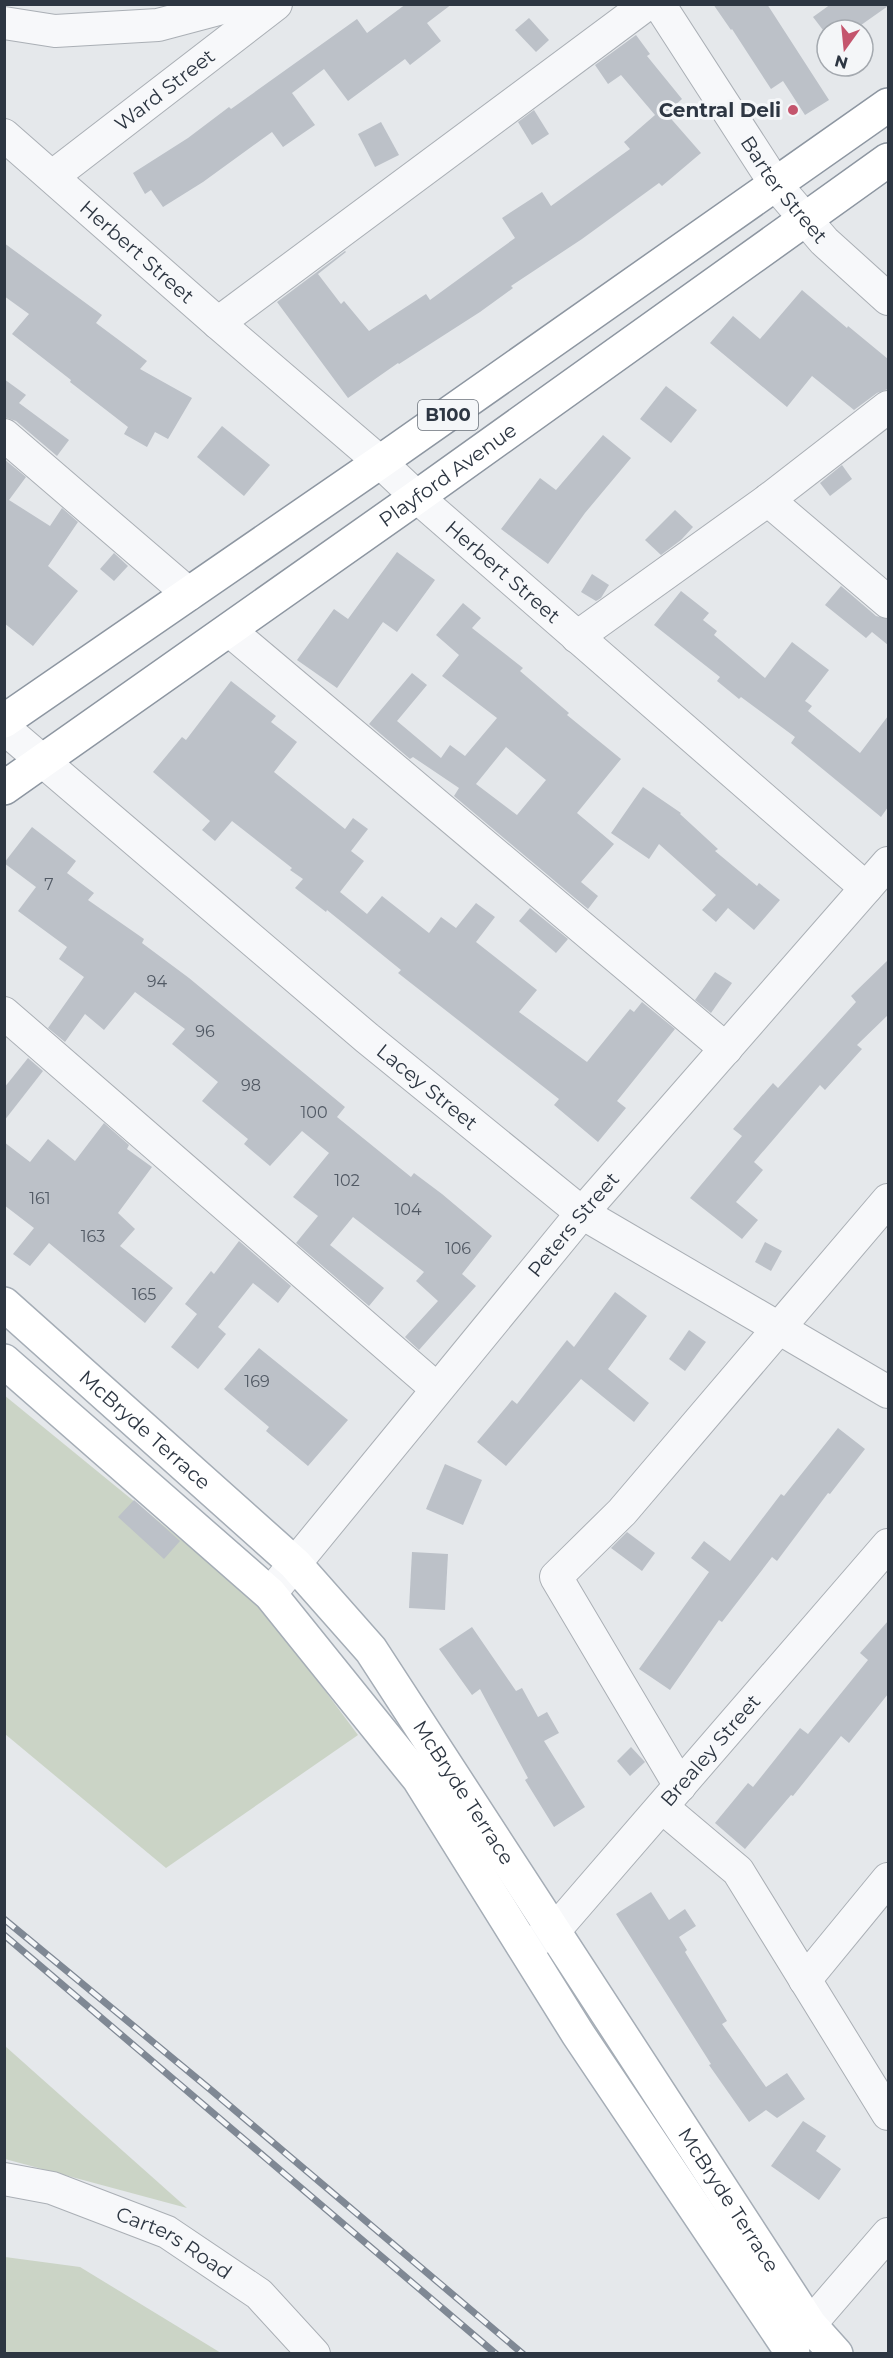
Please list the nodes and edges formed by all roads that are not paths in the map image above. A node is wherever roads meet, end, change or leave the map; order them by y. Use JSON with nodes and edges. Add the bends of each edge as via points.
{"nodes":[{"id":1,"x":237,"y":4,"type":"edge"},
{"id":2,"x":276,"y":4,"type":"edge"},
{"id":3,"x":647,"y":4,"type":"edge"},
{"id":4,"x":659,"y":4,"type":"edge"},
{"id":5,"x":4,"y":23,"type":"edge"},
{"id":6,"x":888,"y":105,"type":"edge"},
{"id":7,"x":4,"y":135,"type":"edge"},
{"id":8,"x":888,"y":160,"type":"edge"},
{"id":9,"x":53,"y":176,"type":"junction"},
{"id":10,"x":776,"y":184,"type":"junction"},
{"id":11,"x":804,"y":220,"type":"junction"},
{"id":12,"x":888,"y":299,"type":"edge"},
{"id":13,"x":218,"y":323,"type":"junction"},
{"id":14,"x":888,"y":407,"type":"edge"},
{"id":15,"x":4,"y":435,"type":"edge"},
{"id":16,"x":380,"y":462,"type":"junction"},
{"id":17,"x":417,"y":497,"type":"junction"},
{"id":18,"x":768,"y":500,"type":"junction"},
{"id":19,"x":189,"y":594,"type":"junction"},
{"id":20,"x":888,"y":602,"type":"edge"},
{"id":21,"x":229,"y":630,"type":"junction"},
{"id":22,"x":577,"y":637,"type":"junction"},
{"id":23,"x":4,"y":721,"type":"edge"},
{"id":24,"x":4,"y":728,"type":"edge"},
{"id":25,"x":44,"y":761,"type":"junction"},
{"id":26,"x":4,"y":788,"type":"edge"},
{"id":27,"x":888,"y":863,"type":"edge"},
{"id":28,"x":866,"y":888,"type":"junction"},
{"id":29,"x":4,"y":1013,"type":"edge"},
{"id":30,"x":726,"y":1050,"type":"junction"},
{"id":31,"x":888,"y":1200,"type":"edge"},
{"id":32,"x":582,"y":1214,"type":"junction"},
{"id":33,"x":4,"y":1304,"type":"edge"},
{"id":34,"x":780,"y":1328,"type":"junction"},
{"id":35,"x":4,"y":1329,"type":"edge"},
{"id":36,"x":14,"y":1369,"type":"edge"},
{"id":37,"x":437,"y":1389,"type":"junction"},
{"id":38,"x":888,"y":1392,"type":"edge"},
{"id":39,"x":888,"y":1545,"type":"edge"},
{"id":40,"x":295,"y":1564,"type":"junction"},
{"id":41,"x":270,"y":1594,"type":"junction"},
{"id":42,"x":671,"y":1796,"type":"junction"},
{"id":43,"x":888,"y":1879,"type":"edge"},
{"id":44,"x":554,"y":1931,"type":"junction"},
{"id":45,"x":524,"y":1947,"type":"junction"},
{"id":46,"x":805,"y":1980,"type":"junction"},
{"id":47,"x":888,"y":2114,"type":"edge"},
{"id":48,"x":4,"y":2179,"type":"edge"},
{"id":49,"x":887,"y":2237,"type":"edge"},
{"id":50,"x":810,"y":2325,"type":"junction"},
{"id":51,"x":791,"y":2351,"type":"edge"},
{"id":52,"x":314,"y":2354,"type":"edge"},
{"id":53,"x":836,"y":2354,"type":"edge"}],
"edges":[{"from":1,"to":5,"type":"street","via":[[158,25],[55,31]]},
{"from":2,"to":9,"type":"street","name":"Ward Street"},
{"from":3,"to":13,"type":"street"},
{"from":4,"to":10,"type":"street","name":"Barter Street"},
{"from":6,"to":10,"type":"main road","number":"B100"},
{"from":7,"to":9,"type":"street","name":"Herbert Street"},
{"from":8,"to":11,"type":"main road","name":"Playford Avenue","number":"B100"},
{"from":9,"to":13,"type":"street","name":"Herbert Street"},
{"from":10,"to":11,"type":"street","name":"Barter Street"},
{"from":10,"to":16,"type":"main road","number":"B100"},
{"from":11,"to":12,"type":"street","name":"Barter Street"},
{"from":11,"to":17,"type":"main road","name":"Playford Avenue","number":"B100"},
{"from":13,"to":16,"type":"street","name":"Herbert Street"},
{"from":14,"to":18,"type":"street"},
{"from":15,"to":19,"type":"street"},
{"from":16,"to":17,"type":"street","name":"Herbert Street"},
{"from":16,"to":19,"type":"main road","number":"B100"},
{"from":17,"to":21,"type":"main road","name":"Playford Avenue","number":"B100"},
{"from":17,"to":22,"type":"street","name":"Herbert Street"},
{"from":18,"to":20,"type":"street"},
{"from":18,"to":22,"type":"street"},
{"from":19,"to":23,"type":"main road","number":"B100"},
{"from":21,"to":25,"type":"main road","name":"Playford Avenue","number":"B100"},
{"from":21,"to":30,"type":"street"},
{"from":22,"to":28,"type":"street","name":"Herbert Street"},
{"from":24,"to":25,"type":"street","name":"Lacey Street"},
{"from":25,"to":26,"type":"main road","name":"Playford Avenue","number":"B100"},
{"from":25,"to":32,"type":"street","name":"Lacey Street","via":[[367,1038]]},
{"from":27,"to":28,"type":"street","name":"Peters Street"},
{"from":28,"to":30,"type":"street","name":"Peters Street"},
{"from":29,"to":37,"type":"street"},
{"from":30,"to":32,"type":"street","name":"Peters Street"},
{"from":31,"to":34,"type":"street"},
{"from":32,"to":34,"type":"street","name":"Lacey Street"},
{"from":32,"to":37,"type":"street","name":"Peters Street"},
{"from":33,"to":40,"type":"main road","name":"McBryde Terrace"},
{"from":34,"to":38,"type":"street","name":"Lacey Street"},
{"from":34,"to":42,"type":"street","via":[[622,1512],[556,1576]]},
{"from":35,"to":36,"type":"main road","via":[[38,1358]]},
{"from":36,"to":41,"type":"main road","name":"McBryde Terrace"},
{"from":37,"to":40,"type":"street","name":"Peters Street"},
{"from":39,"to":42,"type":"street","name":"Brealey Street"},
{"from":40,"to":41,"type":"street","name":"Peters Street"},
{"from":40,"to":44,"type":"main road","name":"McBryde Terrace","via":[[371,1650]]},
{"from":41,"to":45,"type":"main road","name":"McBryde Terrace","via":[[419,1779]]},
{"from":42,"to":44,"type":"street","name":"Brealey Street"},
{"from":42,"to":46,"type":"street","via":[[738,1871]]},
{"from":43,"to":46,"type":"street"},
{"from":44,"to":45,"type":"street","name":"Brealey Street"},
{"from":44,"to":50,"type":"main road","name":"McBryde Terrace"},
{"from":45,"to":51,"type":"main road","name":"McBryde Terrace"},
{"from":46,"to":47,"type":"street"},
{"from":48,"to":52,"type":"street","name":"Carters Road","via":[[52,2188],[167,2232],[259,2294]]},
{"from":49,"to":50,"type":"street"},
{"from":50,"to":51,"type":"street"},
{"from":50,"to":53,"type":"main road","name":"McBryde Terrace"}]}
